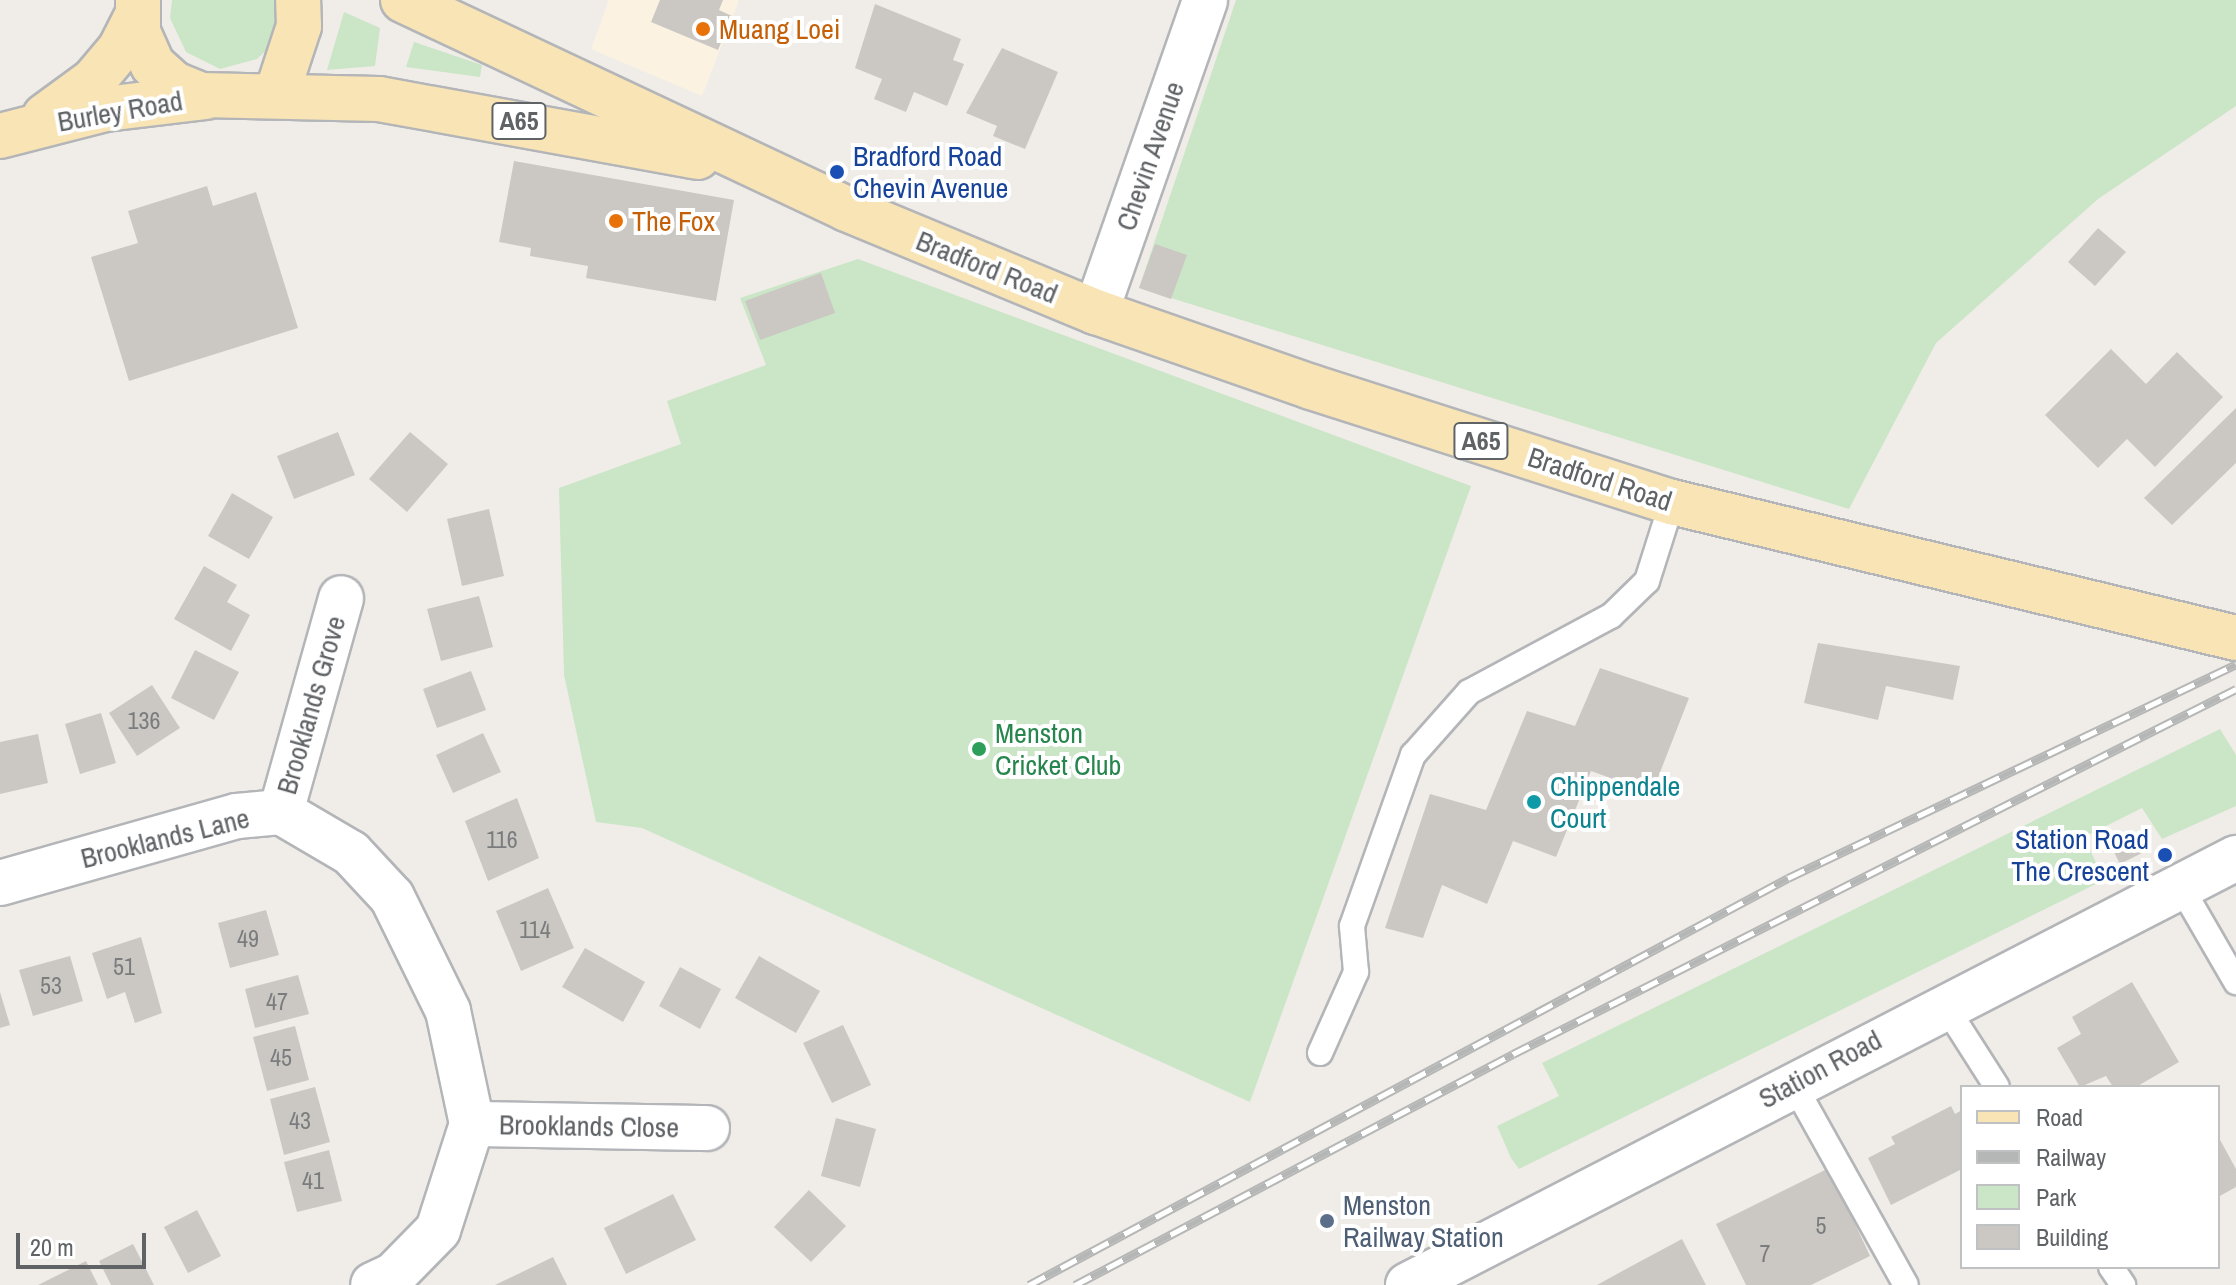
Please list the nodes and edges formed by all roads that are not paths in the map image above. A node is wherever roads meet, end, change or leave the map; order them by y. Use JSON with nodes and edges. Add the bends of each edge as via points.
{"nodes":[{"id":1,"x":298,"y":0,"type":"edge"},
{"id":2,"x":403,"y":0,"type":"edge"},
{"id":3,"x":1205,"y":0,"type":"edge"},
{"id":4,"x":137,"y":9,"type":"edge"},
{"id":5,"x":276,"y":96,"type":"junction"},
{"id":6,"x":215,"y":97,"type":"junction"},
{"id":7,"x":13,"y":132,"type":"edge"},
{"id":8,"x":759,"y":170,"type":"junction"},
{"id":9,"x":1096,"y":312,"type":"junction"},
{"id":10,"x":1672,"y":502,"type":"junction"},
{"id":11,"x":341,"y":598,"type":"dead end"},
{"id":12,"x":2232,"y":637,"type":"edge"},
{"id":13,"x":281,"y":812,"type":"junction"},
{"id":14,"x":2236,"y":858,"type":"edge"},
{"id":15,"x":0,"y":883,"type":"edge"},
{"id":16,"x":2181,"y":887,"type":"junction"},
{"id":17,"x":2236,"y":982,"type":"edge"},
{"id":18,"x":1944,"y":1004,"type":"junction"},
{"id":19,"x":1320,"y":1053,"type":"dead end"},
{"id":20,"x":1793,"y":1083,"type":"junction"},
{"id":21,"x":1996,"y":1085,"type":"edge"},
{"id":22,"x":472,"y":1124,"type":"junction"},
{"id":23,"x":707,"y":1128,"type":"dead end"},
{"id":24,"x":1433,"y":1279,"type":"edge"},
{"id":25,"x":373,"y":1285,"type":"edge"},
{"id":26,"x":1906,"y":1285,"type":"edge"}],
"edges":[{"from":1,"to":5,"type":"main road","via":[[299,26]]},
{"from":2,"to":8,"type":"main road","name":"Bradford Road","number":"A65"},
{"from":3,"to":9,"type":"street","name":"Chevin Avenue"},
{"from":4,"to":6,"type":"main road","number":"A65","via":[[142,47],[163,75],[187,91]]},
{"from":4,"to":7,"type":"main road","name":"Burley Road","number":"A65","via":[[120,49],[94,80]]},
{"from":5,"to":6,"type":"main road","number":"A65"},
{"from":5,"to":8,"type":"main road","name":"Bradford Road","number":"A65","via":[[379,99],[494,116]]},
{"from":6,"to":7,"type":"main road","name":"Burley Road","number":"A65","via":[[145,101]]},
{"from":8,"to":9,"type":"main road","name":"Bradford Road","number":"A65"},
{"from":9,"to":10,"type":"main road","name":"Bradford Road","number":"A65"},
{"from":10,"to":12,"type":"main road","name":"Bradford Road","number":"A65"},
{"from":10,"to":19,"type":"lane","via":[[1647,581],[1638,590],[1611,616],[1469,692],[1413,755],[1352,926],[1356,972]]},
{"from":11,"to":13,"type":"street","name":"Brooklands Grove"},
{"from":13,"to":15,"type":"street","name":"Brooklands Lane","via":[[237,816]]},
{"from":13,"to":22,"type":"street","name":"Brooklands Lane","via":[[351,853],[392,897],[448,1011]]},
{"from":14,"to":16,"type":"street","name":"Station Road"},
{"from":16,"to":17,"type":"lane"},
{"from":16,"to":18,"type":"street","name":"Station Road"},
{"from":18,"to":20,"type":"street","name":"Station Road"},
{"from":18,"to":21,"type":"lane"},
{"from":20,"to":24,"type":"street","name":"Station Road"},
{"from":20,"to":26,"type":"lane"},
{"from":22,"to":23,"type":"street","name":"Brooklands Close"},
{"from":22,"to":25,"type":"street","name":"Brooklands Lane","via":[[438,1230],[394,1275]]}]}
